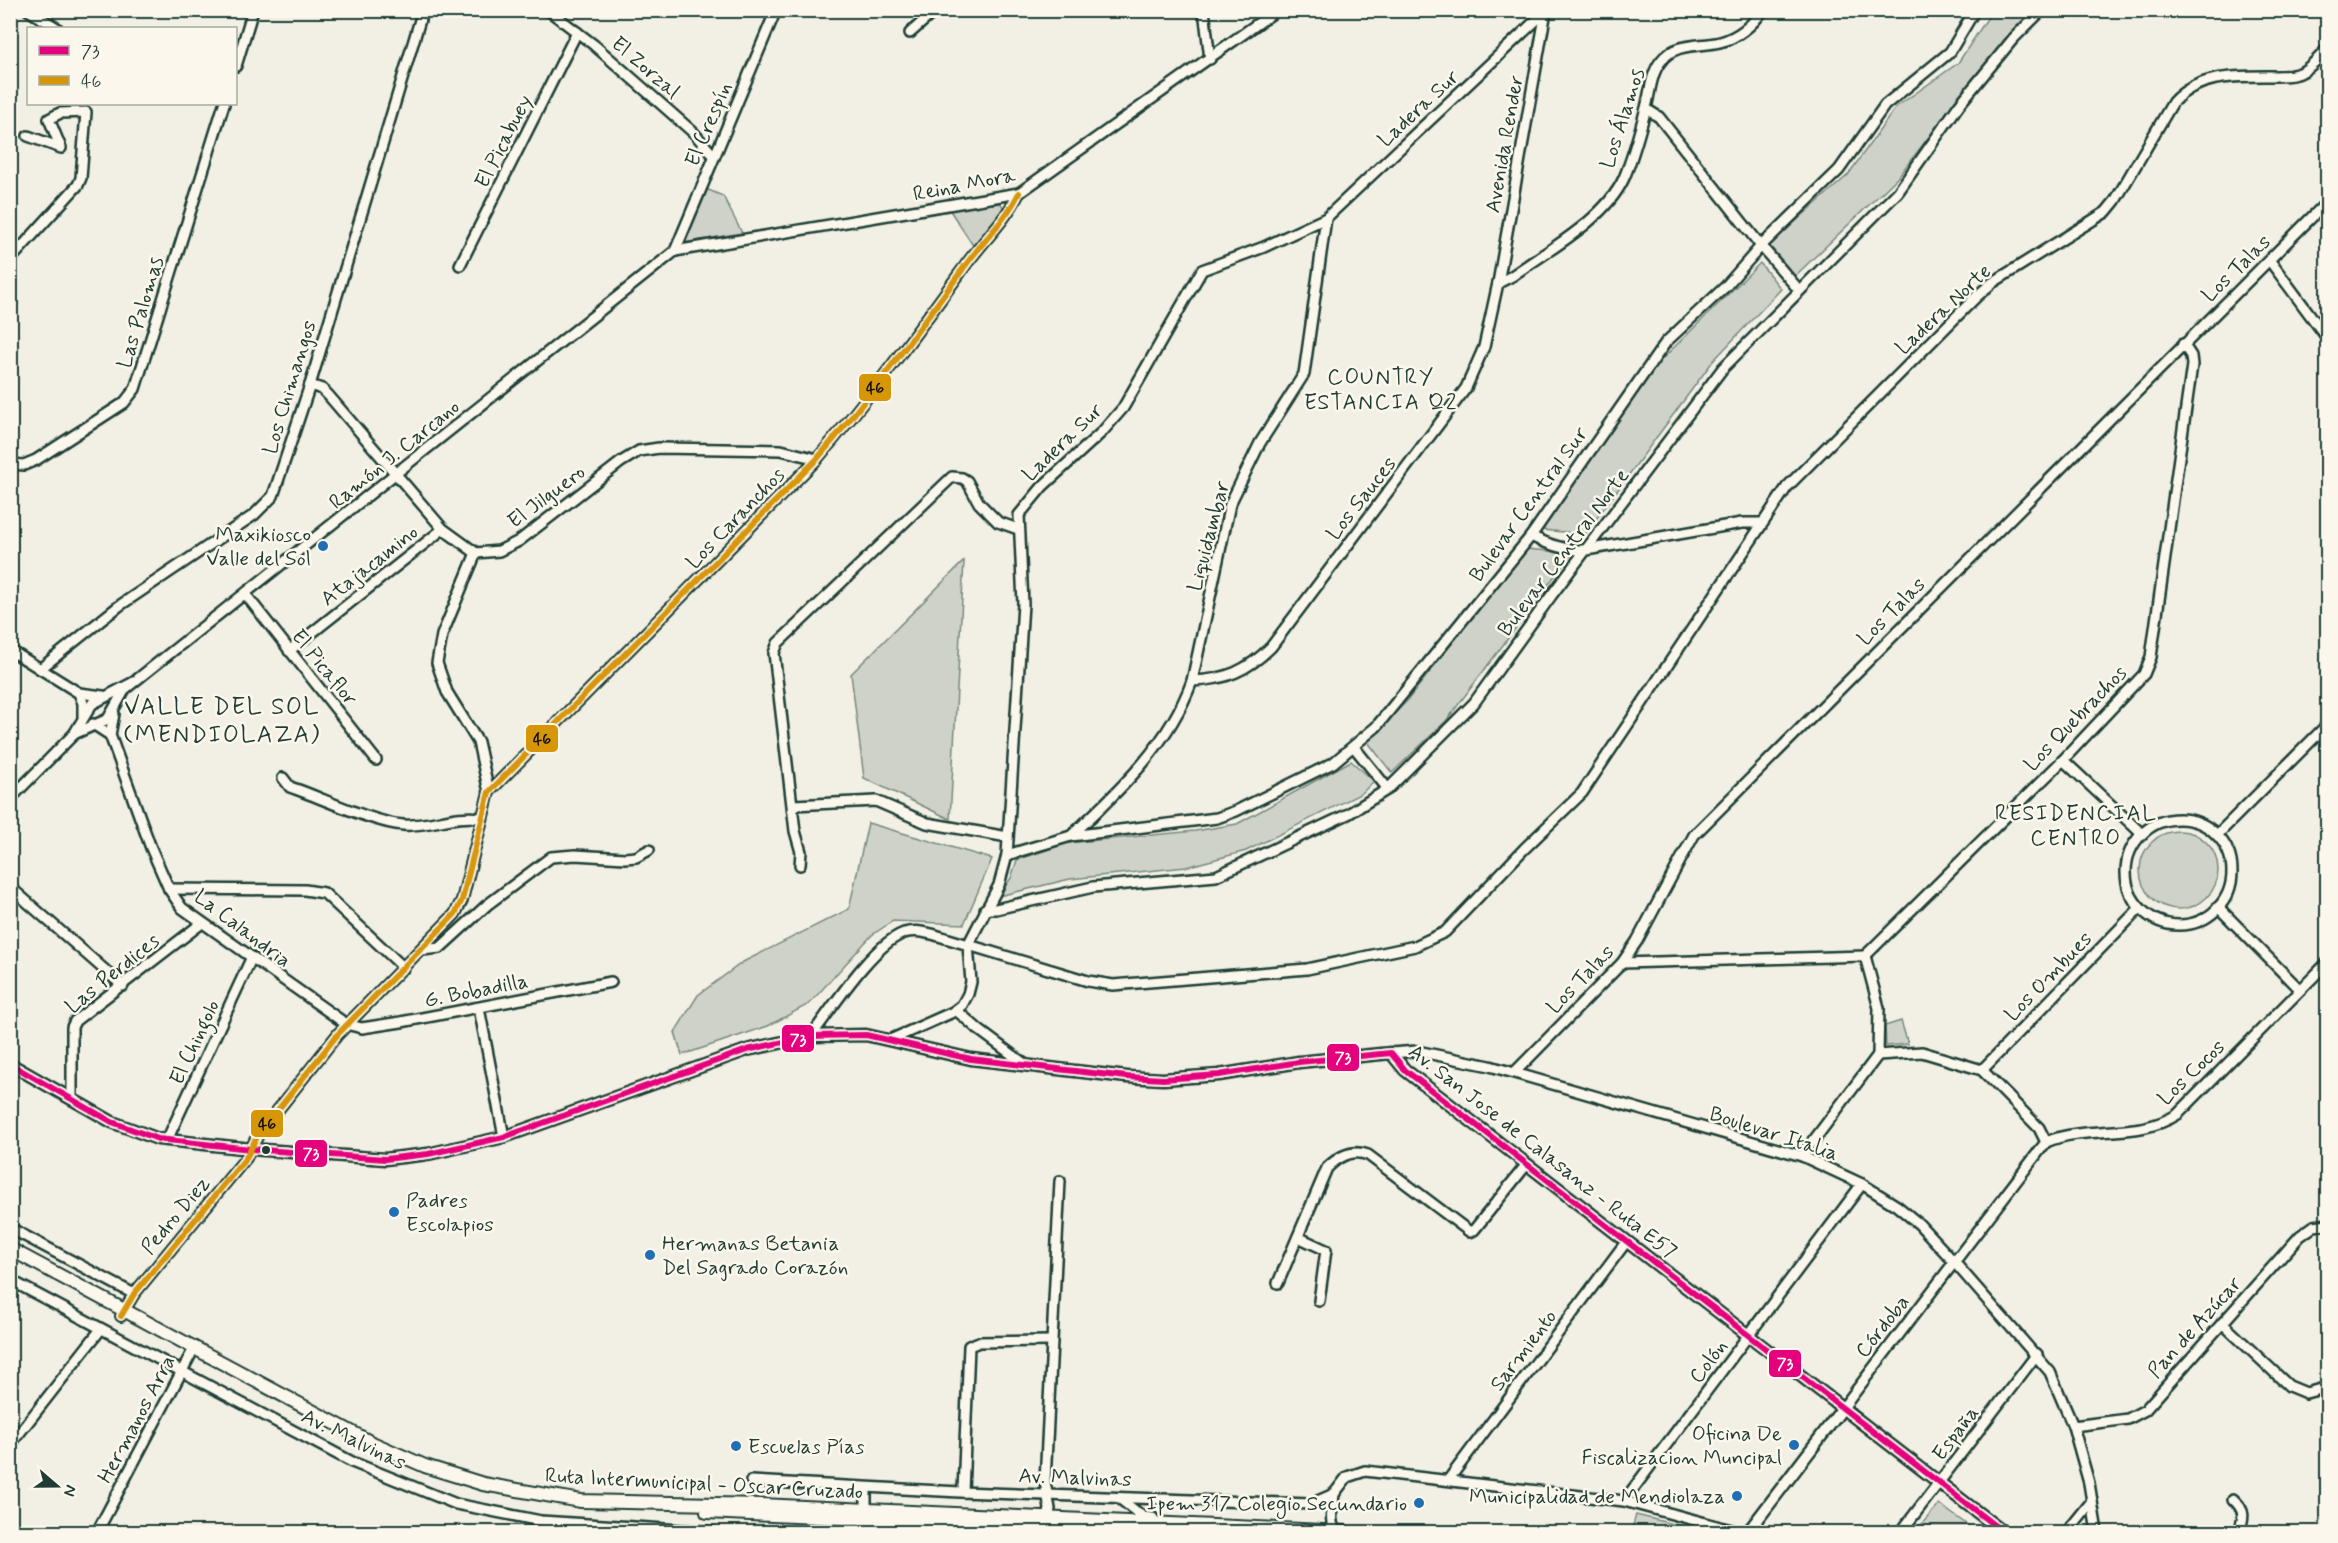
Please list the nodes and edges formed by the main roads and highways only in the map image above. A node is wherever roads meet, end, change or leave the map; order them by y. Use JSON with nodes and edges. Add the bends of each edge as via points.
{"nodes":[{"id":1,"x":10,"y":1249,"type":"edge"},
{"id":2,"x":10,"y":1254,"type":"edge"},
{"id":3,"x":123,"y":1313,"type":"junction"},
{"id":4,"x":866,"y":1521,"type":"edge"},
{"id":5,"x":1049,"y":1526,"type":"edge"},
{"id":6,"x":955,"y":1528,"type":"edge"},
{"id":7,"x":1336,"y":1532,"type":"edge"},
{"id":8,"x":1152,"y":1533,"type":"edge"},
{"id":9,"x":1345,"y":1533,"type":"edge"}],
"edges":[{"from":1,"to":3,"type":"main road","name":"Ruta Intermunicipal - Oscar Cruzado"},
{"from":2,"to":3,"type":"main road","name":"Ruta Intermunicipal - Oscar Cruzado"},
{"from":3,"to":4,"type":"main road","name":"Ruta Intermunicipal - Oscar Cruzado","via":[[370,1442],[425,1466],[483,1484],[581,1501],[761,1505]]},
{"from":3,"to":4,"type":"main road","name":"Ruta Intermunicipal - Oscar Cruzado","via":[[360,1444],[430,1474],[479,1489],[588,1507]]},
{"from":4,"to":5,"type":"main road","name":"Ruta Intermunicipal - Oscar Cruzado"},
{"from":4,"to":6,"type":"main road","name":"Ruta Intermunicipal - Oscar Cruzado"},
{"from":5,"to":6,"type":"main road","name":"Ruta Intermunicipal - Oscar Cruzado"},
{"from":5,"to":7,"type":"main road","name":"Ruta Intermunicipal - Oscar Cruzado","via":[[1181,1523]]},
{"from":5,"to":8,"type":"main road","name":"Ruta Intermunicipal - Oscar Cruzado"},
{"from":7,"to":9,"type":"main road","name":"Ruta Intermunicipal - Oscar Cruzado"}]}
